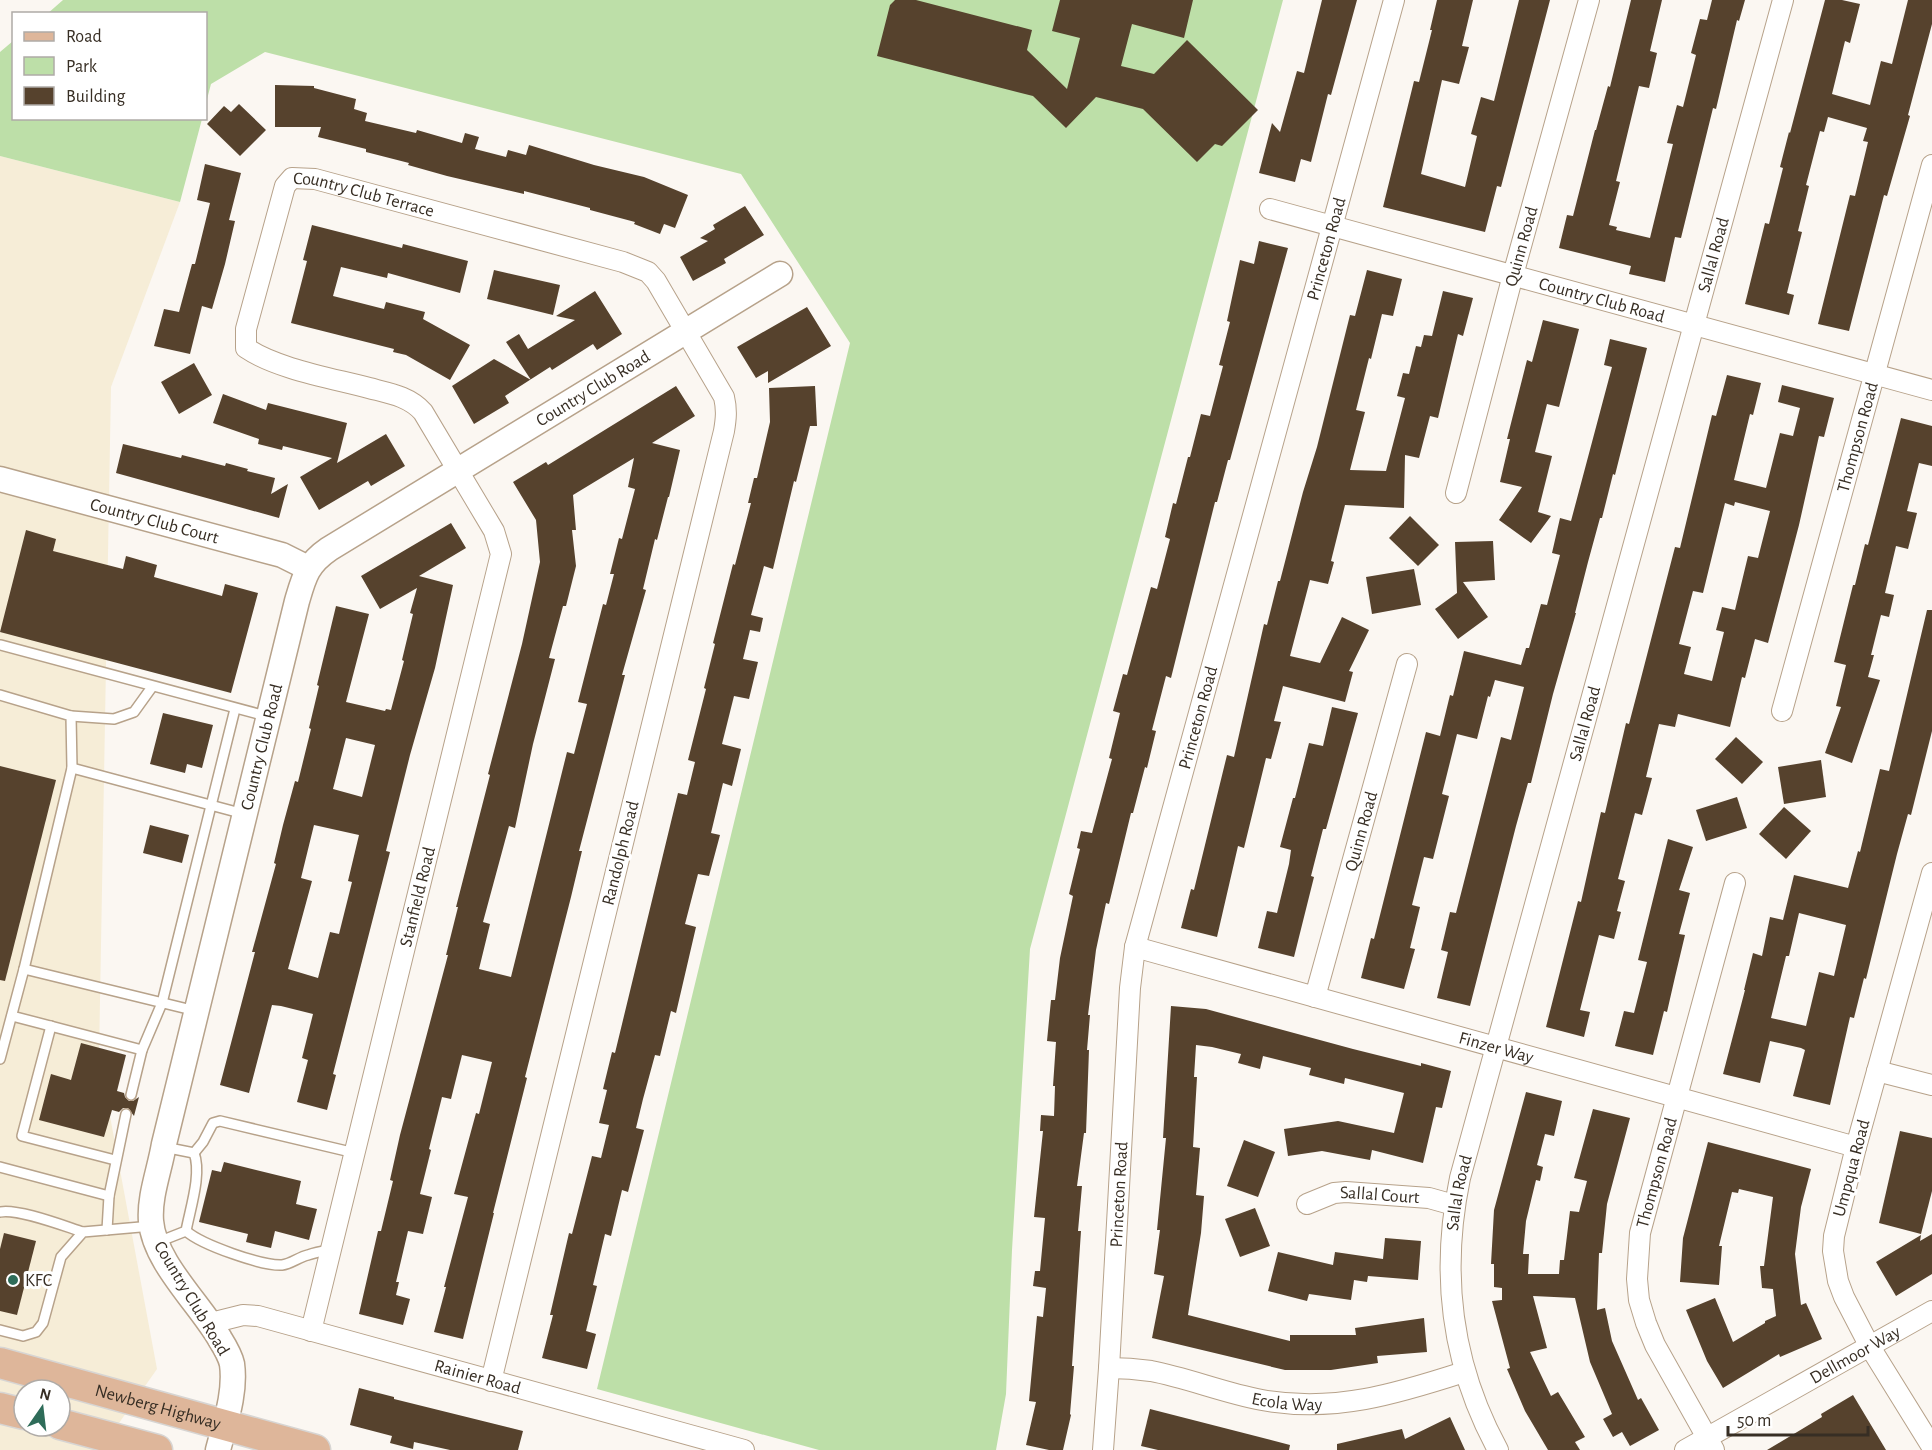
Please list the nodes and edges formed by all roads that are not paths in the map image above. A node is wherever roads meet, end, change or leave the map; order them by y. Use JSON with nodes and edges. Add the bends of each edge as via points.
{"nodes":[{"id":1,"x":1394,"y":0,"type":"edge"},
{"id":2,"x":1589,"y":0,"type":"edge"},
{"id":3,"x":1783,"y":0,"type":"edge"},
{"id":4,"x":1932,"y":165,"type":"edge"},
{"id":5,"x":1270,"y":209,"type":"dead end"},
{"id":6,"x":1332,"y":226,"type":"junction"},
{"id":7,"x":780,"y":274,"type":"dead end"},
{"id":8,"x":1513,"y":274,"type":"junction"},
{"id":9,"x":1695,"y":325,"type":"junction"},
{"id":10,"x":686,"y":333,"type":"junction"},
{"id":11,"x":1874,"y":374,"type":"junction"},
{"id":12,"x":1932,"y":390,"type":"edge"},
{"id":13,"x":459,"y":471,"type":"junction"},
{"id":14,"x":0,"y":479,"type":"edge"},
{"id":15,"x":1456,"y":493,"type":"dead end"},
{"id":16,"x":308,"y":568,"type":"junction"},
{"id":17,"x":1,"y":645,"type":"edge"},
{"id":18,"x":1407,"y":664,"type":"dead end"},
{"id":19,"x":152,"y":687,"type":"junction"},
{"id":20,"x":0,"y":695,"type":"edge"},
{"id":21,"x":235,"y":709,"type":"junction"},
{"id":22,"x":1782,"y":711,"type":"dead end"},
{"id":23,"x":71,"y":716,"type":"junction"},
{"id":24,"x":269,"y":717,"type":"junction"},
{"id":25,"x":72,"y":768,"type":"junction"},
{"id":26,"x":210,"y":805,"type":"junction"},
{"id":27,"x":245,"y":815,"type":"junction"},
{"id":28,"x":1932,"y":873,"type":"edge"},
{"id":29,"x":1735,"y":883,"type":"dead end"},
{"id":30,"x":1135,"y":947,"type":"junction"},
{"id":31,"x":24,"y":969,"type":"junction"},
{"id":32,"x":1316,"y":997,"type":"junction"},
{"id":33,"x":162,"y":1003,"type":"junction"},
{"id":34,"x":196,"y":1011,"type":"junction"},
{"id":35,"x":12,"y":1016,"type":"junction"},
{"id":36,"x":51,"y":1026,"type":"junction"},
{"id":37,"x":1496,"y":1046,"type":"junction"},
{"id":38,"x":142,"y":1050,"type":"junction"},
{"id":39,"x":0,"y":1059,"type":"edge"},
{"id":40,"x":1878,"y":1071,"type":"junction"},
{"id":41,"x":1932,"y":1085,"type":"edge"},
{"id":42,"x":130,"y":1095,"type":"dead end"},
{"id":43,"x":1676,"y":1096,"type":"junction"},
{"id":44,"x":126,"y":1114,"type":"dead end"},
{"id":45,"x":164,"y":1147,"type":"junction"},
{"id":46,"x":1856,"y":1147,"type":"junction"},
{"id":47,"x":194,"y":1153,"type":"junction"},
{"id":48,"x":355,"y":1154,"type":"junction"},
{"id":49,"x":115,"y":1160,"type":"junction"},
{"id":50,"x":0,"y":1167,"type":"edge"},
{"id":51,"x":109,"y":1196,"type":"junction"},
{"id":52,"x":1307,"y":1204,"type":"dead end"},
{"id":53,"x":1454,"y":1205,"type":"junction"},
{"id":54,"x":0,"y":1212,"type":"edge"},
{"id":55,"x":107,"y":1230,"type":"junction"},
{"id":56,"x":82,"y":1232,"type":"junction"},
{"id":57,"x":186,"y":1232,"type":"junction"},
{"id":58,"x":154,"y":1234,"type":"junction"},
{"id":59,"x":331,"y":1250,"type":"junction"},
{"id":60,"x":1932,"y":1311,"type":"edge"},
{"id":61,"x":211,"y":1323,"type":"junction"},
{"id":62,"x":0,"y":1330,"type":"edge"},
{"id":63,"x":311,"y":1331,"type":"junction"},
{"id":64,"x":1870,"y":1347,"type":"junction"},
{"id":65,"x":0,"y":1363,"type":"edge"},
{"id":66,"x":1110,"y":1368,"type":"junction"},
{"id":67,"x":1464,"y":1372,"type":"junction"},
{"id":68,"x":491,"y":1381,"type":"junction"},
{"id":69,"x":72,"y":1427,"type":"edge"},
{"id":70,"x":221,"y":1437,"type":"edge"},
{"id":71,"x":1710,"y":1444,"type":"edge"},
{"id":72,"x":1932,"y":1447,"type":"edge"},
{"id":73,"x":157,"y":1450,"type":"edge"},
{"id":74,"x":315,"y":1450,"type":"edge"},
{"id":75,"x":744,"y":1450,"type":"edge"},
{"id":76,"x":1102,"y":1450,"type":"edge"},
{"id":77,"x":1498,"y":1450,"type":"edge"},
{"id":78,"x":1685,"y":1450,"type":"edge"}],
"edges":[{"from":1,"to":6,"type":"street","name":"Princeton Road"},
{"from":2,"to":8,"type":"street","name":"Quinn Road"},
{"from":3,"to":9,"type":"street","name":"Sallal Road"},
{"from":4,"to":11,"type":"street","name":"Thompson Road"},
{"from":5,"to":6,"type":"street","name":"Country Club Road"},
{"from":6,"to":8,"type":"street","name":"Country Club Road"},
{"from":6,"to":30,"type":"street","name":"Princeton Road"},
{"from":7,"to":10,"type":"street","name":"Country Club Road"},
{"from":8,"to":9,"type":"street","name":"Country Club Road"},
{"from":8,"to":15,"type":"street","name":"Quinn Road"},
{"from":9,"to":11,"type":"street","name":"Country Club Road"},
{"from":9,"to":37,"type":"street","name":"Sallal Road"},
{"from":10,"to":13,"type":"street","name":"Country Club Road"},
{"from":10,"to":13,"type":"street","name":"Country Club Terrace","via":[[656,280],[637,267],[315,178],[292,178],[285,186],[246,329],[246,348],[276,363],[415,403]]},
{"from":10,"to":68,"type":"street","name":"Randolph Road","via":[[724,397],[727,417]]},
{"from":11,"to":12,"type":"street","name":"Country Club Road"},
{"from":11,"to":22,"type":"street","name":"Thompson Road"},
{"from":13,"to":16,"type":"street","name":"Country Club Road","via":[[329,549]]},
{"from":13,"to":48,"type":"street","name":"Stanfield Road","via":[[494,531],[501,554]]},
{"from":14,"to":16,"type":"street","name":"Country Club Court","via":[[282,555]]},
{"from":16,"to":24,"type":"street","name":"Country Club Road"},
{"from":17,"to":19,"type":"lane"},
{"from":18,"to":32,"type":"street","name":"Quinn Road"},
{"from":19,"to":21,"type":"lane"},
{"from":19,"to":23,"type":"lane","via":[[134,712],[114,719]]},
{"from":20,"to":23,"type":"lane"},
{"from":21,"to":24,"type":"lane"},
{"from":21,"to":26,"type":"lane"},
{"from":23,"to":25,"type":"lane"},
{"from":24,"to":27,"type":"street","name":"Country Club Road"},
{"from":25,"to":26,"type":"lane"},
{"from":25,"to":31,"type":"lane"},
{"from":26,"to":27,"type":"lane"},
{"from":26,"to":33,"type":"lane"},
{"from":27,"to":34,"type":"street","name":"Country Club Road"},
{"from":28,"to":40,"type":"street","name":"Umpqua Road"},
{"from":29,"to":43,"type":"street","name":"Thompson Road"},
{"from":30,"to":32,"type":"street","name":"Finzer Way"},
{"from":30,"to":66,"type":"street","name":"Princeton Road"},
{"from":31,"to":33,"type":"lane"},
{"from":31,"to":35,"type":"lane"},
{"from":32,"to":37,"type":"street","name":"Finzer Way"},
{"from":33,"to":34,"type":"lane"},
{"from":33,"to":38,"type":"lane"},
{"from":34,"to":45,"type":"street","name":"Country Club Road"},
{"from":35,"to":36,"type":"lane"},
{"from":35,"to":39,"type":"lane"},
{"from":36,"to":38,"type":"lane"},
{"from":36,"to":49,"type":"lane","via":[[22,1136]]},
{"from":37,"to":43,"type":"street","name":"Finzer Way"},
{"from":37,"to":53,"type":"street","name":"Sallal Road"},
{"from":38,"to":42,"type":"lane"},
{"from":40,"to":41,"type":"street"},
{"from":40,"to":46,"type":"street","name":"Umpqua Road"},
{"from":43,"to":46,"type":"street","name":"Finzer Way"},
{"from":43,"to":71,"type":"street","name":"Thompson Road","via":[[1640,1233],[1639,1300],[1655,1345]]},
{"from":44,"to":49,"type":"lane"},
{"from":45,"to":47,"type":"lane"},
{"from":45,"to":58,"type":"street","name":"Country Club Road","via":[[152,1205]]},
{"from":46,"to":64,"type":"street","name":"Umpqua Road","via":[[1833,1236],[1833,1251],[1844,1297]]},
{"from":47,"to":48,"type":"lane","via":[[213,1123],[220,1121]]},
{"from":47,"to":57,"type":"lane","via":[[197,1172]]},
{"from":48,"to":59,"type":"street","name":"Stanfield Road"},
{"from":49,"to":51,"type":"lane"},
{"from":50,"to":51,"type":"lane"},
{"from":51,"to":55,"type":"lane"},
{"from":52,"to":53,"type":"street","name":"Sallal Court","via":[[1346,1192],[1429,1198]]},
{"from":53,"to":67,"type":"street","name":"Sallal Road","via":[[1452,1298]]},
{"from":54,"to":56,"type":"lane","via":[[6,1210]]},
{"from":55,"to":56,"type":"lane"},
{"from":55,"to":58,"type":"lane"},
{"from":56,"to":62,"type":"lane","via":[[61,1257],[43,1323],[36,1332],[23,1336]]},
{"from":57,"to":58,"type":"lane"},
{"from":57,"to":59,"type":"lane","via":[[219,1250],[275,1265]]},
{"from":58,"to":61,"type":"street","name":"Country Club Road","via":[[166,1262]]},
{"from":59,"to":63,"type":"street","name":"Stanfield Road"},
{"from":60,"to":64,"type":"street","name":"Dellmoor Way"},
{"from":61,"to":63,"type":"street","name":"Rainier Road","via":[[249,1315]]},
{"from":61,"to":70,"type":"street","name":"Country Club Road","via":[[232,1364],[232,1386]]},
{"from":63,"to":68,"type":"street","name":"Rainier Road"},
{"from":64,"to":71,"type":"street","name":"Dellmoor Way"},
{"from":64,"to":72,"type":"street","name":"Umpqua Road"},
{"from":65,"to":70,"type":"main road","name":"Newberg Highway"},
{"from":66,"to":67,"type":"street","name":"Ecola Way","via":[[1153,1372],[1259,1400],[1300,1405],[1387,1396]]},
{"from":66,"to":76,"type":"street","name":"Princeton Road"},
{"from":67,"to":77,"type":"street","name":"Sallal Road"},
{"from":68,"to":75,"type":"street","name":"Rainier Road"},
{"from":69,"to":73,"type":"main road"},
{"from":70,"to":74,"type":"main road","name":"Newberg Highway"},
{"from":71,"to":78,"type":"street","name":"Dellmoor Way"}]}
